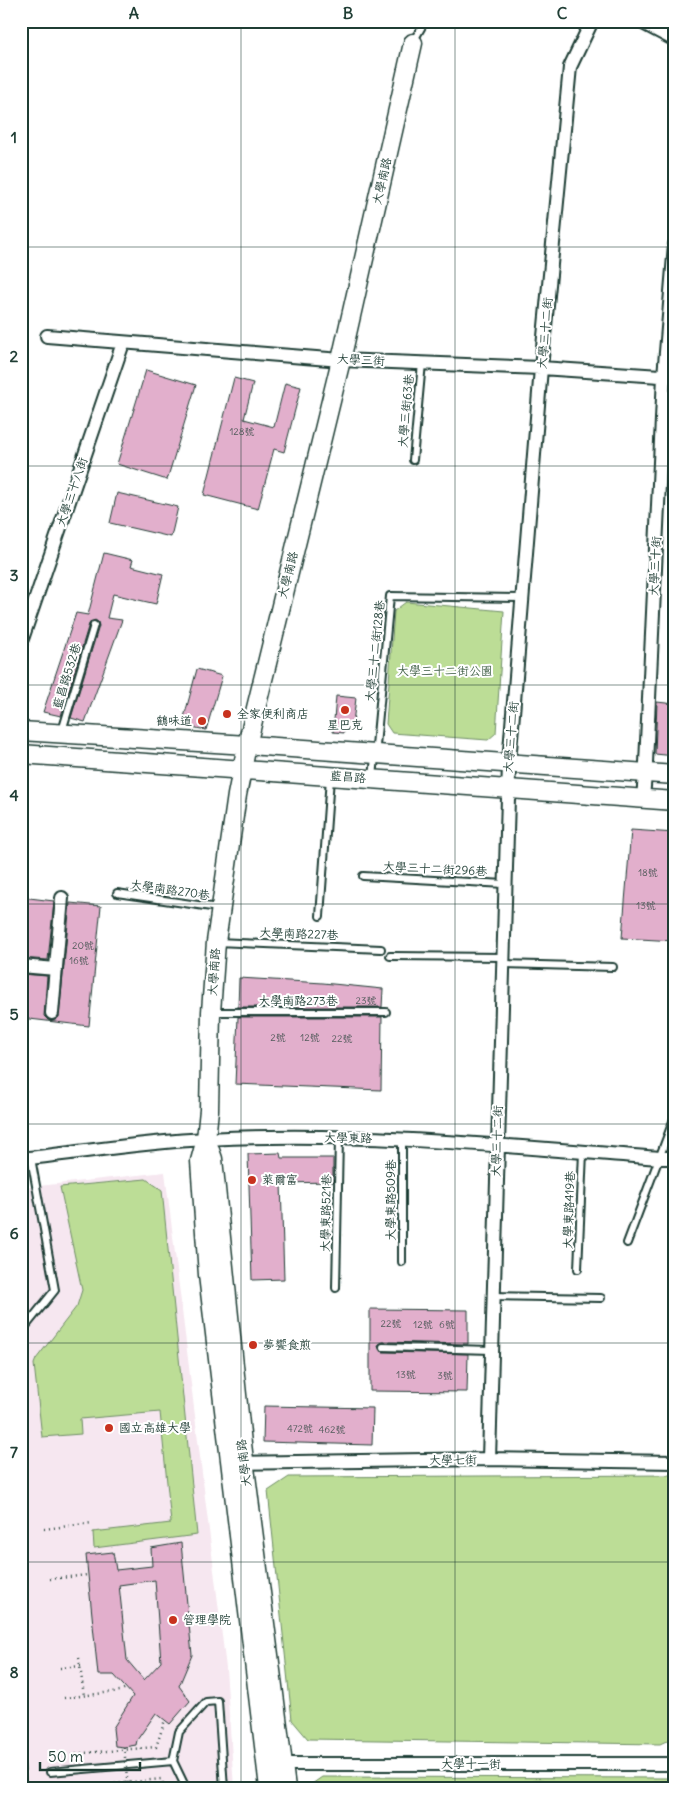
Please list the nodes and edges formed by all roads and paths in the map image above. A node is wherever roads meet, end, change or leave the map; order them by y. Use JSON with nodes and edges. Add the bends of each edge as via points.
{"nodes":[{"id":1,"x":425,"y":21,"type":"edge"},
{"id":2,"x":592,"y":21,"type":"edge"},
{"id":3,"x":639,"y":21,"type":"edge"},
{"id":4,"x":675,"y":40,"type":"edge"},
{"id":5,"x":413,"y":43,"type":"joint"},
{"id":6,"x":675,"y":244,"type":"edge"},
{"id":7,"x":47,"y":336,"type":"dead end"},
{"id":8,"x":123,"y":343,"type":"junction"},
{"id":9,"x":341,"y":360,"type":"junction"},
{"id":10,"x":422,"y":363,"type":"junction"},
{"id":11,"x":542,"y":368,"type":"junction"},
{"id":12,"x":669,"y":376,"type":"edge"},
{"id":13,"x":413,"y":460,"type":"dead end"},
{"id":14,"x":522,"y":598,"type":"junction"},
{"id":15,"x":94,"y":625,"type":"dead end"},
{"id":16,"x":21,"y":642,"type":"edge"},
{"id":17,"x":21,"y":731,"type":"edge"},
{"id":18,"x":61,"y":734,"type":"junction"},
{"id":19,"x":247,"y":745,"type":"junction"},
{"id":20,"x":21,"y":754,"type":"edge"},
{"id":21,"x":376,"y":754,"type":"junction"},
{"id":22,"x":509,"y":764,"type":"junction"},
{"id":23,"x":242,"y":769,"type":"junction"},
{"id":24,"x":645,"y":772,"type":"junction"},
{"id":25,"x":330,"y":775,"type":"junction"},
{"id":26,"x":675,"y":775,"type":"edge"},
{"id":27,"x":373,"y":778,"type":"junction"},
{"id":28,"x":507,"y":788,"type":"junction"},
{"id":29,"x":642,"y":798,"type":"junction"},
{"id":30,"x":675,"y":800,"type":"edge"},
{"id":31,"x":363,"y":876,"type":"dead end"},
{"id":32,"x":505,"y":884,"type":"junction"},
{"id":33,"x":117,"y":893,"type":"dead end"},
{"id":34,"x":62,"y":898,"type":"dead end"},
{"id":35,"x":220,"y":908,"type":"junction"},
{"id":36,"x":320,"y":916,"type":"dead end"},
{"id":37,"x":216,"y":942,"type":"junction"},
{"id":38,"x":381,"y":949,"type":"dead end"},
{"id":39,"x":390,"y":956,"type":"dead end"},
{"id":40,"x":504,"y":960,"type":"junction"},
{"id":41,"x":21,"y":966,"type":"edge"},
{"id":42,"x":612,"y":967,"type":"dead end"},
{"id":43,"x":56,"y":969,"type":"junction"},
{"id":44,"x":211,"y":1012,"type":"junction"},
{"id":45,"x":386,"y":1012,"type":"dead end"},
{"id":46,"x":52,"y":1013,"type":"dead end"},
{"id":47,"x":675,"y":1116,"type":"edge"},
{"id":48,"x":339,"y":1138,"type":"junction"},
{"id":49,"x":206,"y":1139,"type":"junction"},
{"id":50,"x":402,"y":1139,"type":"junction"},
{"id":51,"x":497,"y":1144,"type":"junction"},
{"id":52,"x":583,"y":1152,"type":"junction"},
{"id":53,"x":26,"y":1158,"type":"edge"},
{"id":54,"x":659,"y":1158,"type":"junction"},
{"id":55,"x":675,"y":1158,"type":"edge"},
{"id":56,"x":627,"y":1243,"type":"dead end"},
{"id":57,"x":402,"y":1262,"type":"dead end"},
{"id":58,"x":578,"y":1268,"type":"dead end"},
{"id":59,"x":336,"y":1288,"type":"dead end"},
{"id":60,"x":493,"y":1296,"type":"junction"},
{"id":61,"x":602,"y":1298,"type":"dead end"},
{"id":62,"x":21,"y":1332,"type":"edge"},
{"id":63,"x":383,"y":1347,"type":"dead end"},
{"id":64,"x":492,"y":1350,"type":"junction"},
{"id":65,"x":489,"y":1459,"type":"junction"},
{"id":66,"x":675,"y":1462,"type":"edge"},
{"id":67,"x":238,"y":1463,"type":"junction"},
{"id":68,"x":92,"y":1523,"type":"dead end"},
{"id":69,"x":44,"y":1529,"type":"dead end"},
{"id":70,"x":88,"y":1575,"type":"dead end"},
{"id":71,"x":50,"y":1579,"type":"dead end"},
{"id":72,"x":79,"y":1658,"type":"dead end"},
{"id":73,"x":80,"y":1666,"type":"junction"},
{"id":74,"x":60,"y":1668,"type":"dead end"},
{"id":75,"x":126,"y":1688,"type":"dead end"},
{"id":76,"x":84,"y":1696,"type":"junction"},
{"id":77,"x":64,"y":1698,"type":"dead end"},
{"id":78,"x":165,"y":1720,"type":"dead end"},
{"id":79,"x":124,"y":1747,"type":"dead end"},
{"id":80,"x":71,"y":1754,"type":"dead end"},
{"id":81,"x":173,"y":1761,"type":"junction"},
{"id":82,"x":275,"y":1764,"type":"junction"},
{"id":83,"x":675,"y":1764,"type":"edge"},
{"id":84,"x":50,"y":1772,"type":"dead end"},
{"id":85,"x":74,"y":1788,"type":"edge"},
{"id":86,"x":128,"y":1788,"type":"edge"},
{"id":87,"x":165,"y":1788,"type":"edge"},
{"id":88,"x":186,"y":1788,"type":"edge"},
{"id":89,"x":224,"y":1788,"type":"edge"},
{"id":90,"x":269,"y":1788,"type":"edge"},
{"id":91,"x":286,"y":1788,"type":"edge"}],
"edges":[{"from":1,"to":5,"type":"lane","name":"大學南路"},
{"from":2,"to":11,"type":"street","name":"大學三十二街","via":[[570,67]]},
{"from":3,"to":4,"type":"street"},
{"from":5,"to":9,"type":"street","name":"大學南路"},
{"from":6,"to":12,"type":"street","name":"大學三十街"},
{"from":7,"to":8,"type":"street","name":"大學三街"},
{"from":8,"to":9,"type":"street","name":"大學三街"},
{"from":8,"to":16,"type":"street","name":"大學三十八街"},
{"from":9,"to":10,"type":"street","name":"大學三街"},
{"from":9,"to":19,"type":"street","name":"大學南路"},
{"from":10,"to":11,"type":"street","name":"大學三街"},
{"from":10,"to":13,"type":"lane","name":"大學三街63巷"},
{"from":11,"to":12,"type":"street","name":"大學三街"},
{"from":11,"to":14,"type":"street","name":"大學三十二街"},
{"from":12,"to":24,"type":"street","name":"大學三十街"},
{"from":14,"to":21,"type":"lane","name":"大學三十二街128巷","via":[[390,596]]},
{"from":14,"to":22,"type":"street","name":"大學三十二街"},
{"from":15,"to":18,"type":"lane","name":"藍昌路532巷"},
{"from":17,"to":18,"type":"street","name":"藍昌路"},
{"from":18,"to":19,"type":"street","name":"藍昌路"},
{"from":19,"to":21,"type":"street","name":"藍昌路"},
{"from":19,"to":23,"type":"street","name":"大學南路"},
{"from":20,"to":23,"type":"street","name":"藍昌路"},
{"from":21,"to":22,"type":"street","name":"藍昌路"},
{"from":21,"to":27,"type":"lane","name":"大學三十二街128巷"},
{"from":22,"to":24,"type":"street","name":"藍昌路"},
{"from":22,"to":28,"type":"street","name":"大學三十二街"},
{"from":23,"to":25,"type":"street","name":"藍昌路"},
{"from":23,"to":35,"type":"street","name":"大學南路"},
{"from":24,"to":26,"type":"street","name":"藍昌路"},
{"from":24,"to":29,"type":"street","name":"大學三十街"},
{"from":25,"to":27,"type":"street","name":"藍昌路"},
{"from":25,"to":36,"type":"lane"},
{"from":27,"to":28,"type":"street","name":"藍昌路"},
{"from":28,"to":29,"type":"street","name":"藍昌路"},
{"from":28,"to":32,"type":"street","name":"大學三十二街"},
{"from":29,"to":30,"type":"street","name":"藍昌路"},
{"from":31,"to":32,"type":"lane","name":"大學三十二街296巷"},
{"from":32,"to":40,"type":"street","name":"大學三十二街"},
{"from":33,"to":35,"type":"lane","name":"大學南路270巷"},
{"from":34,"to":43,"type":"street"},
{"from":35,"to":37,"type":"street","name":"大學南路"},
{"from":37,"to":38,"type":"lane","name":"大學南路227巷"},
{"from":37,"to":44,"type":"street","name":"大學南路"},
{"from":39,"to":40,"type":"lane"},
{"from":40,"to":42,"type":"lane"},
{"from":40,"to":51,"type":"street","name":"大學三十二街"},
{"from":41,"to":43,"type":"street"},
{"from":43,"to":46,"type":"street"},
{"from":44,"to":45,"type":"lane","name":"大學南路273巷"},
{"from":44,"to":49,"type":"street","name":"大學南路"},
{"from":47,"to":54,"type":"lane"},
{"from":48,"to":49,"type":"street","name":"大學東路"},
{"from":48,"to":50,"type":"street","name":"大學東路"},
{"from":48,"to":59,"type":"lane","name":"大學東路521巷"},
{"from":49,"to":53,"type":"street","name":"大學東路"},
{"from":49,"to":67,"type":"street","name":"大學南路","via":[[200,1160],[208,1275]]},
{"from":50,"to":51,"type":"street","name":"大學東路"},
{"from":50,"to":57,"type":"lane","name":"大學東路509巷"},
{"from":51,"to":52,"type":"street","name":"大學東路"},
{"from":51,"to":60,"type":"street","name":"大學三十二街"},
{"from":52,"to":54,"type":"street","name":"大學東路"},
{"from":52,"to":58,"type":"lane","name":"大學東路419巷"},
{"from":53,"to":62,"type":"lane","via":[[55,1290]]},
{"from":54,"to":55,"type":"street","name":"大學東路"},
{"from":54,"to":56,"type":"lane"},
{"from":60,"to":61,"type":"lane"},
{"from":60,"to":64,"type":"street","name":"大學三十二街"},
{"from":63,"to":64,"type":"lane"},
{"from":64,"to":65,"type":"street","name":"大學三十二街"},
{"from":65,"to":66,"type":"street","name":"大學七街"},
{"from":65,"to":67,"type":"street","name":"大學七街"},
{"from":67,"to":82,"type":"street","name":"大學南路"},
{"from":68,"to":69,"type":"path"},
{"from":70,"to":71,"type":"path"},
{"from":72,"to":73,"type":"path"},
{"from":73,"to":74,"type":"path"},
{"from":73,"to":76,"type":"path"},
{"from":75,"to":76,"type":"path"},
{"from":76,"to":77,"type":"path"},
{"from":78,"to":80,"type":"path","via":[[156,1747]]},
{"from":79,"to":86,"type":"path","bridge":true},
{"from":81,"to":84,"type":"lane"},
{"from":81,"to":88,"type":"lane"},
{"from":81,"to":89,"type":"lane","via":[[179,1732],[206,1702],[218,1701]]},
{"from":82,"to":83,"type":"street","name":"大學十一街"},
{"from":82,"to":90,"type":"street","name":"大學南路"},
{"from":82,"to":91,"type":"street","name":"大學南路"},
{"from":85,"to":87,"type":"path","via":[[161,1779]]}]}
